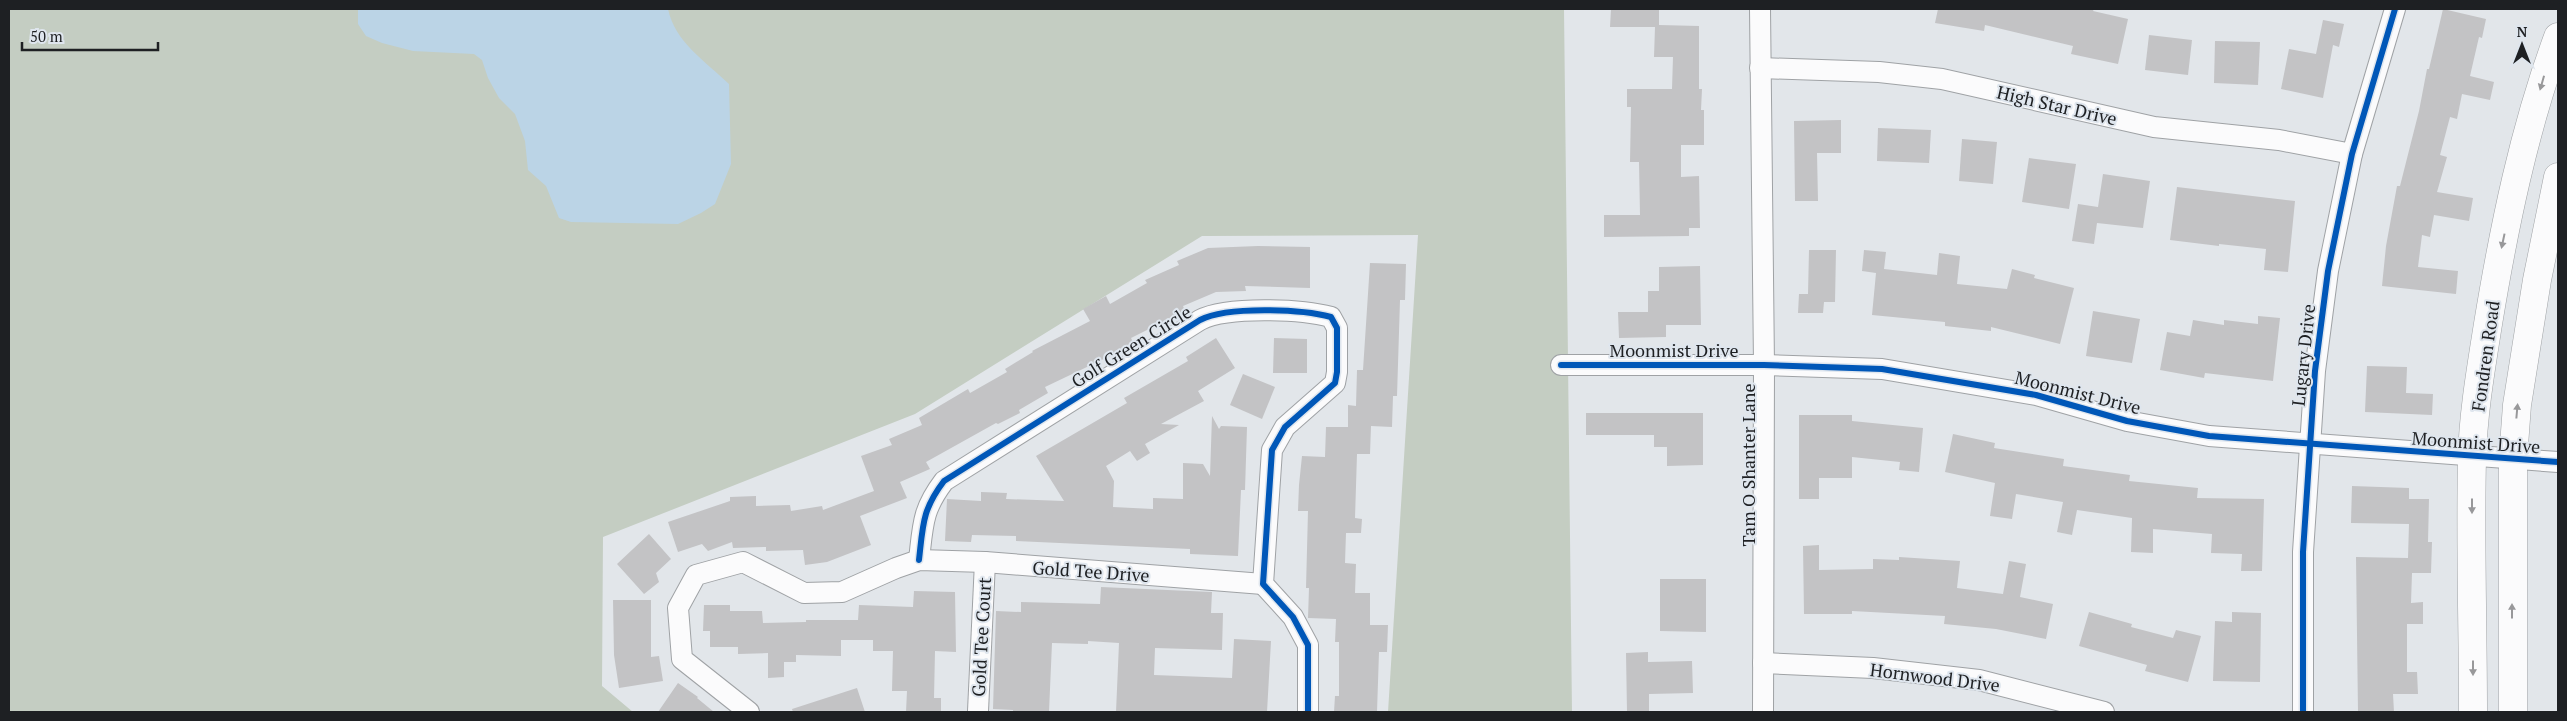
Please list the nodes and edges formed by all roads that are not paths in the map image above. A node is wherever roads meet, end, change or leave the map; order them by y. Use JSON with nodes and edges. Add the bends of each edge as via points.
{"nodes":[{"id":1,"x":1760,"y":9,"type":"edge"},
{"id":2,"x":2395,"y":9,"type":"edge"},
{"id":3,"x":2558,"y":38,"type":"edge"},
{"id":4,"x":1760,"y":68,"type":"junction"},
{"id":5,"x":2352,"y":154,"type":"junction"},
{"id":6,"x":2558,"y":177,"type":"edge"},
{"id":7,"x":1561,"y":365,"type":"dead end"},
{"id":8,"x":1764,"y":365,"type":"junction"},
{"id":9,"x":2309,"y":444,"type":"junction"},
{"id":10,"x":2472,"y":457,"type":"junction"},
{"id":11,"x":2513,"y":460,"type":"junction"},
{"id":12,"x":2558,"y":462,"type":"edge"},
{"id":13,"x":919,"y":560,"type":"junction"},
{"id":14,"x":985,"y":562,"type":"junction"},
{"id":15,"x":1263,"y":584,"type":"junction"},
{"id":16,"x":1763,"y":663,"type":"junction"},
{"id":17,"x":978,"y":711,"type":"edge"},
{"id":18,"x":749,"y":712,"type":"edge"},
{"id":19,"x":1308,"y":712,"type":"edge"},
{"id":20,"x":1764,"y":712,"type":"edge"},
{"id":21,"x":2104,"y":712,"type":"edge"},
{"id":22,"x":2303,"y":712,"type":"edge"},
{"id":23,"x":2474,"y":712,"type":"edge"},
{"id":24,"x":2513,"y":712,"type":"edge"}],
"edges":[{"from":1,"to":4,"type":"street","name":"Tam O Shanter Lane"},
{"from":2,"to":5,"type":"street","name":"Lugary Drive"},
{"from":3,"to":10,"type":"main road","name":"Fondren Road","one_way":true,"via":[[2542,79],[2497,269]]},
{"from":4,"to":5,"type":"street","name":"High Star Drive","via":[[1879,72],[1942,79],[2154,126],[2279,140]]},
{"from":4,"to":8,"type":"street","name":"Tam O Shanter Lane"},
{"from":5,"to":9,"type":"street","name":"Lugary Drive","via":[[2328,271]]},
{"from":11,"to":6,"type":"main road","one_way":true,"via":[[2517,406],[2532,306]]},
{"from":7,"to":8,"type":"street","name":"Moonmist Drive"},
{"from":8,"to":9,"type":"street","name":"Moonmist Drive","via":[[1882,369],[1942,377],[2036,395],[2127,422],[2208,436]]},
{"from":8,"to":16,"type":"street","name":"Tam O Shanter Lane"},
{"from":9,"to":10,"type":"street","name":"Moonmist Drive"},
{"from":9,"to":22,"type":"street","name":"Lugary Drive","via":[[2303,552]]},
{"from":10,"to":11,"type":"street","name":"Moonmist Drive"},
{"from":10,"to":23,"type":"main road","name":"Fondren Road","one_way":true},
{"from":11,"to":12,"type":"street","name":"Moonmist Drive"},
{"from":24,"to":11,"type":"main road","one_way":true},
{"from":13,"to":14,"type":"street","name":"Gold Tee Drive"},
{"from":13,"to":15,"type":"street","name":"Golf Green Circle","via":[[924,515],[932,496],[944,481],[1213,313],[1311,312],[1331,317],[1337,328],[1337,372],[1327,391],[1285,427],[1272,450]]},
{"from":13,"to":18,"type":"street","via":[[842,592],[804,593],[743,562],[696,575],[678,608],[682,659]]},
{"from":14,"to":15,"type":"street","name":"Gold Tee Drive"},
{"from":14,"to":17,"type":"street","name":"Gold Tee Court"},
{"from":15,"to":19,"type":"street","via":[[1293,617],[1308,645]]},
{"from":16,"to":20,"type":"street","name":"Tam O Shanter Lane"},
{"from":16,"to":21,"type":"street","name":"Hornwood Drive","via":[[1873,668],[1971,679]]}]}
